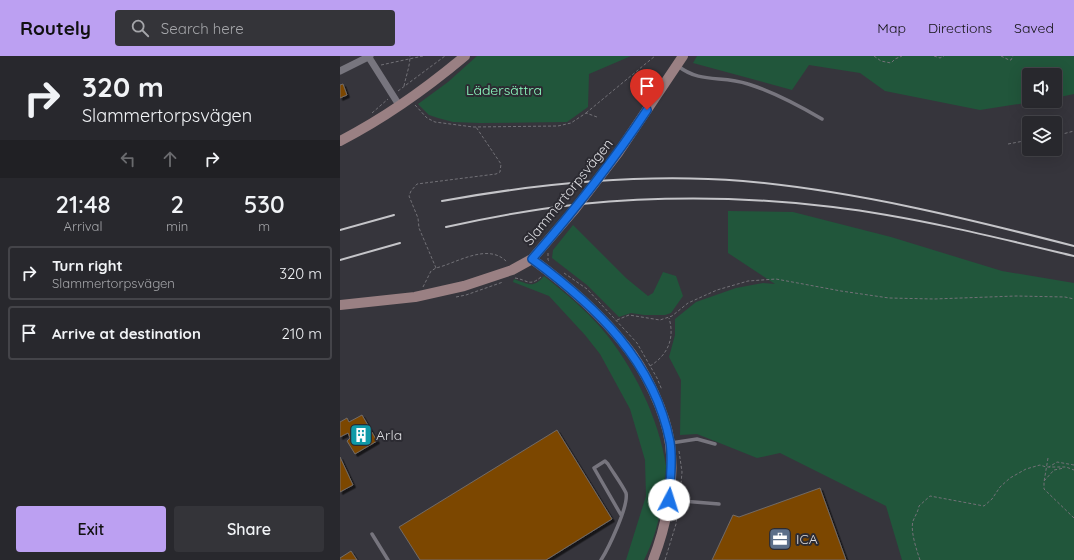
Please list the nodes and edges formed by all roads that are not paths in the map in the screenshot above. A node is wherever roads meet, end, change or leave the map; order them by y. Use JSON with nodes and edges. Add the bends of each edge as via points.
{"nodes":[{"id":1,"x":369,"y":56,"type":"edge"},
{"id":2,"x":465,"y":56,"type":"edge"},
{"id":3,"x":683,"y":56,"type":"edge"},
{"id":4,"x":677,"y":65,"type":"junction"},
{"id":5,"x":340,"y":71,"type":"edge"},
{"id":6,"x":399,"y":105,"type":"junction"},
{"id":7,"x":822,"y":119,"type":"dead end"},
{"id":8,"x":340,"y":142,"type":"edge"},
{"id":9,"x":532,"y":259,"type":"junction"},
{"id":10,"x":340,"y":305,"type":"edge"},
{"id":11,"x":670,"y":443,"type":"junction"},
{"id":12,"x":715,"y":444,"type":"dead end"},
{"id":13,"x":669,"y":500,"type":"junction"},
{"id":14,"x":719,"y":504,"type":"dead end"},
{"id":15,"x":622,"y":514,"type":"junction"},
{"id":16,"x":372,"y":534,"type":"dead end"},
{"id":17,"x":388,"y":560,"type":"edge"},
{"id":18,"x":601,"y":560,"type":"edge"},
{"id":19,"x":653,"y":560,"type":"edge"}],
"edges":[{"from":1,"to":5,"type":"street"},
{"from":1,"to":6,"type":"street"},
{"from":2,"to":6,"type":"street"},
{"from":3,"to":4,"type":"street","name":"Slammertorpsvägen"},
{"from":4,"to":7,"type":"lane","via":[[687,73],[706,79],[732,80],[747,84],[788,100]]},
{"from":4,"to":9,"type":"street","name":"Slammertorpsvägen","via":[[587,194]]},
{"from":6,"to":8,"type":"street"},
{"from":9,"to":10,"type":"street","name":"Slammertorpsvägen","via":[[512,270],[464,286],[415,297]]},
{"from":9,"to":11,"type":"street","via":[[591,307],[626,346],[644,372],[654,394]]},
{"from":11,"to":12,"type":"lane","via":[[697,439]]},
{"from":11,"to":13,"type":"street"},
{"from":13,"to":14,"type":"lane"},
{"from":13,"to":19,"type":"street","via":[[664,529]]},
{"from":15,"to":15,"type":"lane","via":[[594,468],[605,461],[626,494]]},
{"from":15,"to":18,"type":"lane"},
{"from":16,"to":17,"type":"lane"}]}
